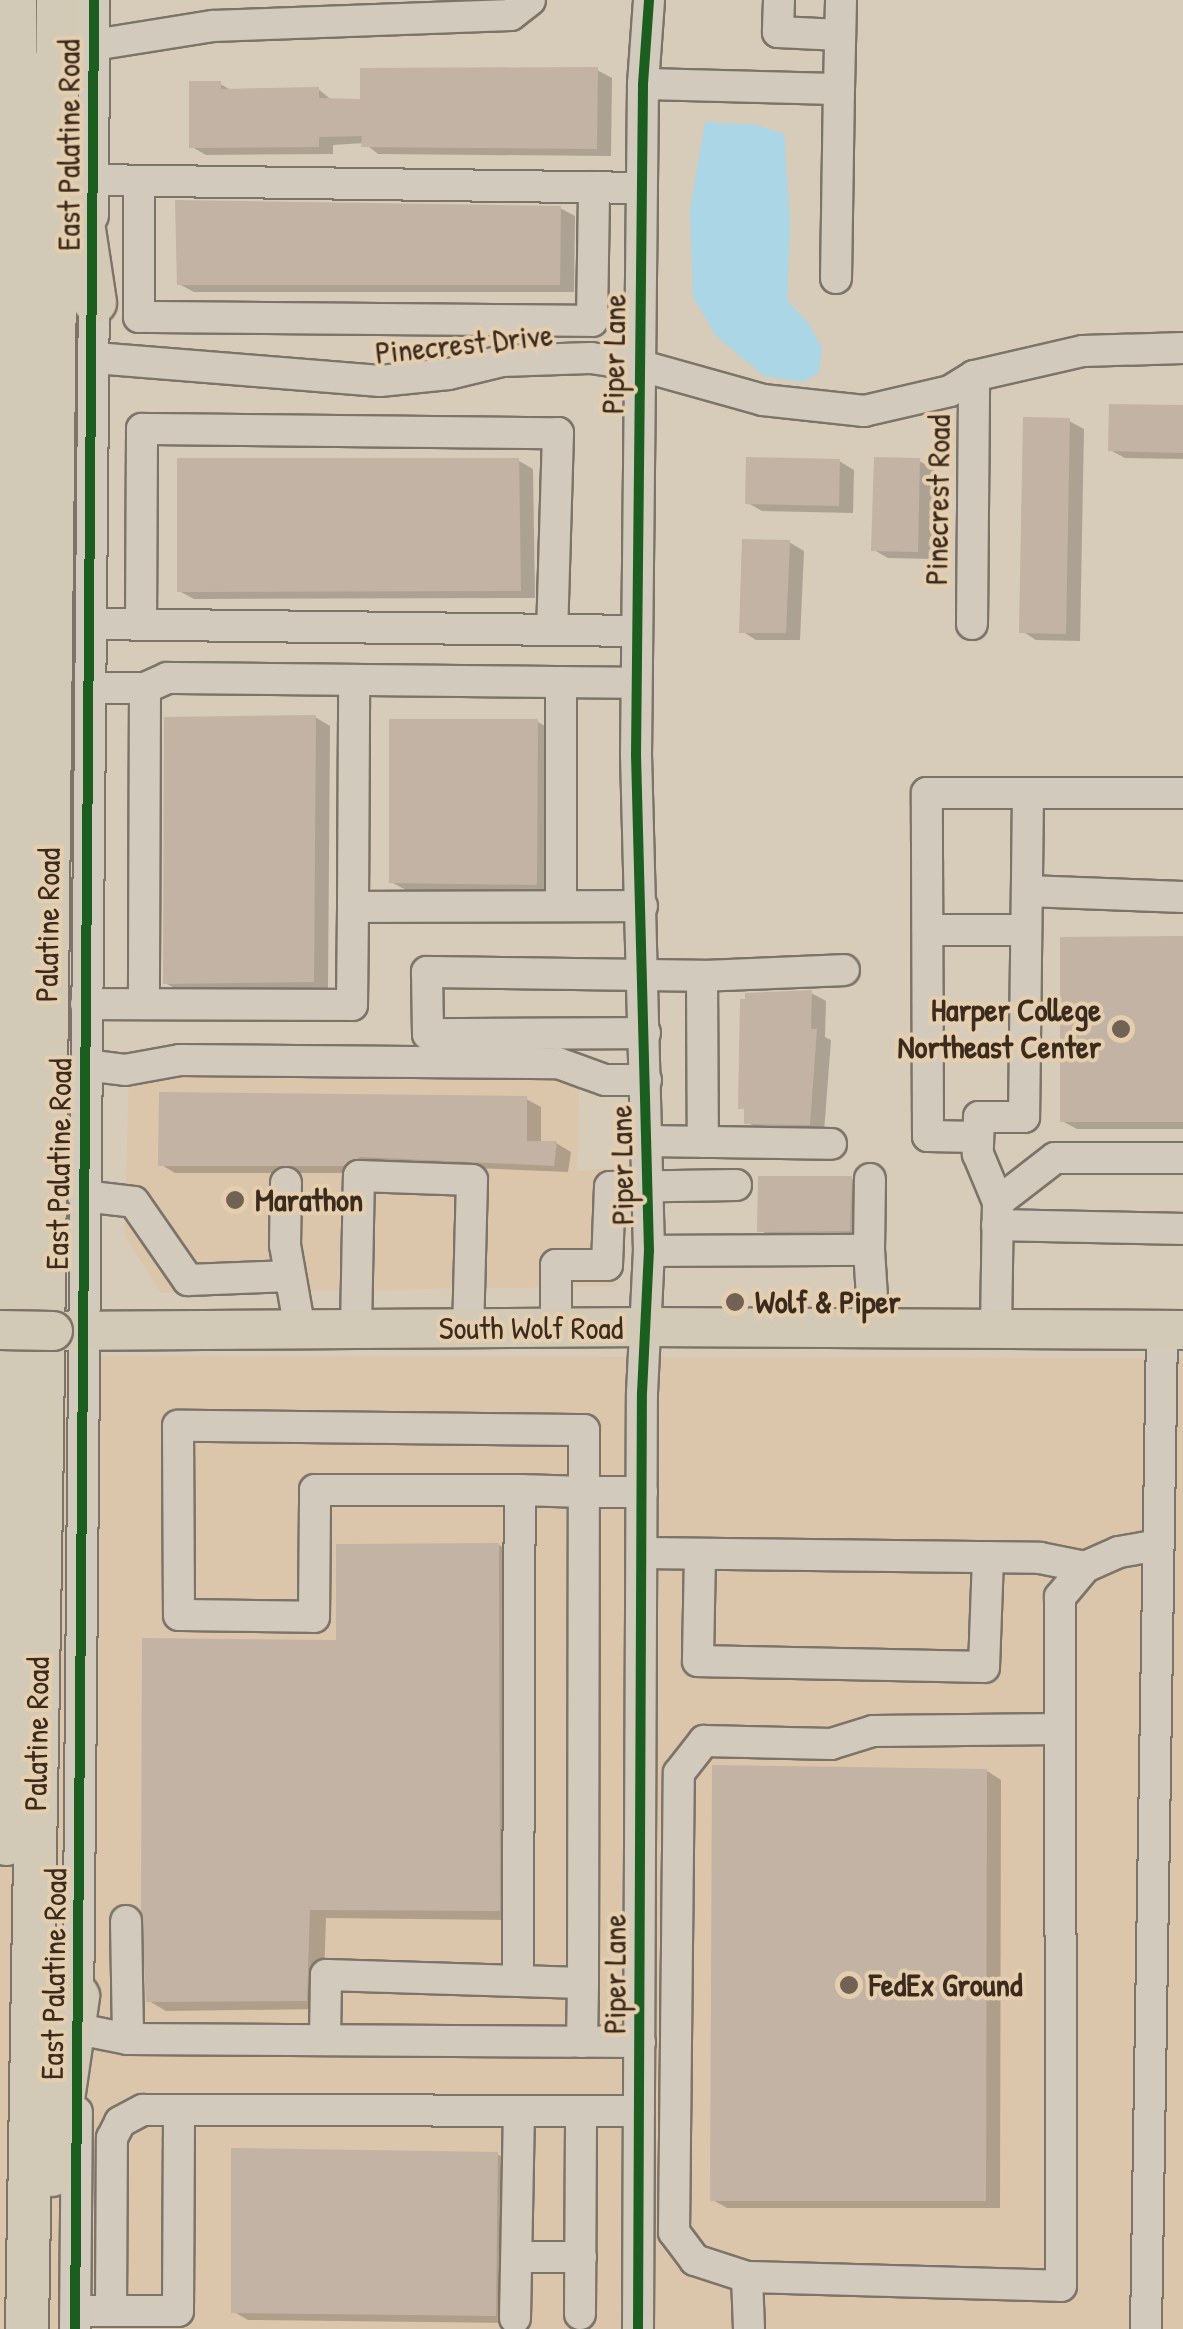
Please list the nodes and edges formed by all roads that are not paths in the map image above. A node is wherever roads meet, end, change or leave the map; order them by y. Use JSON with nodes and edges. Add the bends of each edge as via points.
{"nodes":[{"id":1,"x":15,"y":0,"type":"edge"},
{"id":2,"x":58,"y":0,"type":"edge"},
{"id":3,"x":94,"y":0,"type":"edge"},
{"id":4,"x":530,"y":0,"type":"edge"},
{"id":5,"x":649,"y":0,"type":"edge"},
{"id":6,"x":779,"y":0,"type":"edge"},
{"id":7,"x":840,"y":0,"type":"edge"},
{"id":8,"x":212,"y":13,"type":"edge"},
{"id":9,"x":840,"y":35,"type":"junction"},
{"id":10,"x":76,"y":51,"type":"junction"},
{"id":11,"x":643,"y":84,"type":"junction"},
{"id":12,"x":838,"y":88,"type":"junction"},
{"id":13,"x":92,"y":180,"type":"junction"},
{"id":14,"x":139,"y":182,"type":"junction"},
{"id":15,"x":594,"y":187,"type":"junction"},
{"id":16,"x":641,"y":188,"type":"junction"},
{"id":17,"x":17,"y":258,"type":"junction"},
{"id":18,"x":836,"y":278,"type":"dead end"},
{"id":19,"x":95,"y":303,"type":"junction"},
{"id":20,"x":1183,"y":348,"type":"edge"},
{"id":21,"x":95,"y":358,"type":"junction"},
{"id":22,"x":638,"y":365,"type":"junction"},
{"id":23,"x":0,"y":370,"type":"edge"},
{"id":24,"x":974,"y":376,"type":"junction"},
{"id":25,"x":91,"y":624,"type":"junction"},
{"id":26,"x":972,"y":624,"type":"dead end"},
{"id":27,"x":141,"y":625,"type":"junction"},
{"id":28,"x":552,"y":630,"type":"junction"},
{"id":29,"x":637,"y":632,"type":"junction"},
{"id":30,"x":354,"y":680,"type":"junction"},
{"id":31,"x":561,"y":682,"type":"junction"},
{"id":32,"x":636,"y":683,"type":"junction"},
{"id":33,"x":90,"y":688,"type":"junction"},
{"id":34,"x":145,"y":688,"type":"junction"},
{"id":35,"x":1182,"y":793,"type":"edge"},
{"id":36,"x":1028,"y":795,"type":"junction"},
{"id":37,"x":1027,"y":891,"type":"junction"},
{"id":38,"x":1181,"y":897,"type":"edge"},
{"id":39,"x":561,"y":906,"type":"junction"},
{"id":40,"x":642,"y":906,"type":"junction"},
{"id":41,"x":353,"y":907,"type":"junction"},
{"id":42,"x":928,"y":930,"type":"junction"},
{"id":43,"x":1026,"y":930,"type":"junction"},
{"id":44,"x":844,"y":970,"type":"dead end"},
{"id":45,"x":644,"y":973,"type":"junction"},
{"id":46,"x":702,"y":976,"type":"junction"},
{"id":47,"x":86,"y":1004,"type":"junction"},
{"id":48,"x":144,"y":1004,"type":"junction"},
{"id":49,"x":645,"y":1033,"type":"junction"},
{"id":50,"x":85,"y":1064,"type":"junction"},
{"id":51,"x":646,"y":1080,"type":"junction"},
{"id":52,"x":978,"y":1137,"type":"junction"},
{"id":53,"x":647,"y":1141,"type":"junction"},
{"id":54,"x":702,"y":1142,"type":"junction"},
{"id":55,"x":831,"y":1144,"type":"dead end"},
{"id":56,"x":1183,"y":1158,"type":"edge"},
{"id":57,"x":870,"y":1179,"type":"dead end"},
{"id":58,"x":286,"y":1183,"type":"dead end"},
{"id":59,"x":736,"y":1185,"type":"dead end"},
{"id":60,"x":648,"y":1186,"type":"junction"},
{"id":61,"x":83,"y":1196,"type":"junction"},
{"id":62,"x":997,"y":1214,"type":"junction"},
{"id":63,"x":1183,"y":1229,"type":"edge"},
{"id":64,"x":869,"y":1250,"type":"junction"},
{"id":65,"x":648,"y":1251,"type":"junction"},
{"id":66,"x":290,"y":1276,"type":"junction"},
{"id":67,"x":188,"y":1280,"type":"junction"},
{"id":68,"x":645,"y":1327,"type":"junction"},
{"id":69,"x":468,"y":1328,"type":"junction"},
{"id":70,"x":556,"y":1328,"type":"junction"},
{"id":71,"x":874,"y":1328,"type":"junction"},
{"id":72,"x":356,"y":1329,"type":"junction"},
{"id":73,"x":996,"y":1329,"type":"junction"},
{"id":74,"x":0,"y":1330,"type":"edge"},
{"id":75,"x":300,"y":1330,"type":"junction"},
{"id":76,"x":1172,"y":1330,"type":"edge"},
{"id":77,"x":67,"y":1331,"type":"junction"},
{"id":78,"x":180,"y":1331,"type":"junction"},
{"id":79,"x":520,"y":1490,"type":"junction"},
{"id":80,"x":584,"y":1492,"type":"junction"},
{"id":81,"x":642,"y":1492,"type":"junction"},
{"id":82,"x":1158,"y":1546,"type":"junction"},
{"id":83,"x":642,"y":1553,"type":"junction"},
{"id":84,"x":700,"y":1554,"type":"junction"},
{"id":85,"x":988,"y":1557,"type":"junction"},
{"id":86,"x":1085,"y":1568,"type":"junction"},
{"id":87,"x":1060,"y":1729,"type":"junction"},
{"id":88,"x":126,"y":1921,"type":"dead end"},
{"id":89,"x":518,"y":1981,"type":"junction"},
{"id":90,"x":582,"y":1982,"type":"junction"},
{"id":91,"x":78,"y":2012,"type":"junction"},
{"id":92,"x":128,"y":2039,"type":"junction"},
{"id":93,"x":325,"y":2040,"type":"junction"},
{"id":94,"x":582,"y":2042,"type":"junction"},
{"id":95,"x":640,"y":2042,"type":"junction"},
{"id":96,"x":179,"y":2110,"type":"junction"},
{"id":97,"x":520,"y":2111,"type":"junction"},
{"id":98,"x":581,"y":2111,"type":"junction"},
{"id":99,"x":639,"y":2111,"type":"junction"},
{"id":100,"x":0,"y":2165,"type":"edge"},
{"id":101,"x":517,"y":2257,"type":"junction"},
{"id":102,"x":581,"y":2257,"type":"junction"},
{"id":103,"x":747,"y":2276,"type":"junction"},
{"id":104,"x":110,"y":2311,"type":"junction"},
{"id":105,"x":580,"y":2314,"type":"dead end"},
{"id":106,"x":516,"y":2318,"type":"dead end"},
{"id":107,"x":75,"y":2320,"type":"edge"},
{"id":108,"x":28,"y":2329,"type":"edge"},
{"id":109,"x":638,"y":2329,"type":"edge"},
{"id":110,"x":749,"y":2329,"type":"edge"},
{"id":111,"x":1146,"y":2329,"type":"edge"}],
"edges":[{"from":1,"to":17,"type":"highway","name":"Palatine Road"},
{"from":2,"to":10,"type":"highway","name":"Palatine Road"},
{"from":3,"to":10,"type":"street","name":"East Palatine Road"},
{"from":4,"to":8,"type":"street","via":[[511,15]]},
{"from":5,"to":11,"type":"street","name":"Piper Lane"},
{"from":6,"to":9,"type":"street","via":[[778,32]]},
{"from":7,"to":9,"type":"street"},
{"from":8,"to":10,"type":"street"},
{"from":9,"to":12,"type":"street"},
{"from":10,"to":13,"type":"street","name":"East Palatine Road"},
{"from":10,"to":19,"type":"highway"},
{"from":10,"to":108,"type":"highway","name":"Palatine Road"},
{"from":11,"to":12,"type":"street"},
{"from":11,"to":16,"type":"street","name":"Piper Lane"},
{"from":12,"to":18,"type":"street"},
{"from":13,"to":14,"type":"street"},
{"from":13,"to":19,"type":"street","name":"East Palatine Road"},
{"from":14,"to":15,"type":"street"},
{"from":14,"to":15,"type":"street","via":[[139,317],[592,321]]},
{"from":15,"to":16,"type":"street"},
{"from":16,"to":22,"type":"street","name":"Piper Lane"},
{"from":17,"to":23,"type":"highway"},
{"from":17,"to":100,"type":"highway","name":"Palatine Road","via":[[22,646]]},
{"from":19,"to":21,"type":"street","name":"East Palatine Road"},
{"from":20,"to":24,"type":"street","name":"Pinecrest Drive","via":[[1084,351]]},
{"from":21,"to":22,"type":"street","name":"Pinecrest Drive","via":[[380,381],[502,360],[591,358]]},
{"from":21,"to":25,"type":"street","name":"East Palatine Road"},
{"from":22,"to":24,"type":"street","name":"Pinecrest Drive","via":[[763,400],[864,411],[950,391]]},
{"from":22,"to":29,"type":"street","name":"Piper Lane"},
{"from":24,"to":26,"type":"street","name":"Pinecrest Road"},
{"from":25,"to":27,"type":"street"},
{"from":25,"to":33,"type":"street","name":"East Palatine Road"},
{"from":27,"to":28,"type":"street"},
{"from":27,"to":28,"type":"street","via":[[142,429],[558,433]]},
{"from":28,"to":29,"type":"street"},
{"from":29,"to":32,"type":"street","name":"Piper Lane"},
{"from":30,"to":31,"type":"street"},
{"from":30,"to":34,"type":"street","via":[[167,678]]},
{"from":30,"to":41,"type":"street"},
{"from":31,"to":32,"type":"street"},
{"from":31,"to":39,"type":"street"},
{"from":32,"to":40,"type":"street","name":"Piper Lane"},
{"from":33,"to":34,"type":"street"},
{"from":33,"to":47,"type":"street","name":"East Palatine Road"},
{"from":34,"to":48,"type":"street"},
{"from":35,"to":36,"type":"street"},
{"from":36,"to":37,"type":"street"},
{"from":36,"to":42,"type":"street","via":[[927,792]]},
{"from":37,"to":38,"type":"street"},
{"from":37,"to":43,"type":"street"},
{"from":39,"to":40,"type":"street"},
{"from":39,"to":41,"type":"street"},
{"from":40,"to":45,"type":"street","name":"Piper Lane"},
{"from":41,"to":48,"type":"street","via":[[352,1005]]},
{"from":42,"to":43,"type":"street"},
{"from":42,"to":52,"type":"street","via":[[928,1136]]},
{"from":43,"to":52,"type":"street","via":[[1024,1117],[979,1117]]},
{"from":44,"to":46,"type":"street"},
{"from":45,"to":46,"type":"street"},
{"from":45,"to":49,"type":"street","name":"Piper Lane"},
{"from":45,"to":49,"type":"street","via":[[427,972],[428,1034]]},
{"from":46,"to":54,"type":"street"},
{"from":47,"to":48,"type":"street"},
{"from":47,"to":50,"type":"street","name":"East Palatine Road"},
{"from":49,"to":51,"type":"street","name":"Piper Lane"},
{"from":50,"to":51,"type":"street","via":[[124,1070],[180,1060],[558,1063],[604,1080]]},
{"from":50,"to":61,"type":"street","name":"East Palatine Road"},
{"from":51,"to":53,"type":"street","name":"Piper Lane"},
{"from":52,"to":62,"type":"street"},
{"from":53,"to":54,"type":"street"},
{"from":53,"to":60,"type":"street","name":"Piper Lane"},
{"from":54,"to":55,"type":"street"},
{"from":56,"to":62,"type":"street","via":[[1054,1158]]},
{"from":57,"to":64,"type":"street"},
{"from":58,"to":66,"type":"street"},
{"from":59,"to":60,"type":"street"},
{"from":60,"to":65,"type":"street","name":"Piper Lane"},
{"from":60,"to":70,"type":"street","via":[[610,1187],[608,1265],[556,1265]]},
{"from":61,"to":67,"type":"street","via":[[134,1202]]},
{"from":61,"to":77,"type":"street","name":"East Palatine Road"},
{"from":62,"to":63,"type":"street"},
{"from":62,"to":73,"type":"street"},
{"from":64,"to":65,"type":"street"},
{"from":64,"to":71,"type":"street"},
{"from":65,"to":68,"type":"street","name":"Piper Lane"},
{"from":66,"to":67,"type":"street"},
{"from":66,"to":75,"type":"street"},
{"from":67,"to":78,"type":"street"},
{"from":68,"to":70,"type":"main road","name":"South Wolf Road"},
{"from":68,"to":71,"type":"main road","name":"South Wolf Road"},
{"from":68,"to":81,"type":"street","name":"Piper Lane"},
{"from":69,"to":70,"type":"main road","name":"South Wolf Road"},
{"from":69,"to":72,"type":"main road","name":"South Wolf Road"},
{"from":69,"to":72,"type":"street","via":[[472,1180],[359,1176]]},
{"from":71,"to":73,"type":"main road","name":"South Wolf Road"},
{"from":72,"to":75,"type":"main road","name":"South Wolf Road"},
{"from":73,"to":76,"type":"main road","name":"South Wolf Road"},
{"from":74,"to":77,"type":"main road","name":"South Wolf Road","bridge":true},
{"from":75,"to":78,"type":"main road","name":"South Wolf Road"},
{"from":76,"to":82,"type":"street"},
{"from":77,"to":78,"type":"main road","name":"South Wolf Road"},
{"from":77,"to":91,"type":"street","name":"East Palatine Road"},
{"from":79,"to":80,"type":"street"},
{"from":79,"to":80,"type":"street","via":[[315,1490],[314,1617],[179,1615],[178,1426],[584,1430]]},
{"from":79,"to":89,"type":"street"},
{"from":80,"to":81,"type":"street"},
{"from":80,"to":90,"type":"street"},
{"from":81,"to":83,"type":"street","name":"Piper Lane"},
{"from":82,"to":86,"type":"street","via":[[1119,1552]]},
{"from":82,"to":111,"type":"street"},
{"from":83,"to":84,"type":"street"},
{"from":83,"to":95,"type":"street","name":"Piper Lane"},
{"from":84,"to":85,"type":"street"},
{"from":84,"to":85,"type":"street","via":[[698,1661],[984,1666]]},
{"from":85,"to":86,"type":"street"},
{"from":86,"to":87,"type":"street","via":[[1060,1597]]},
{"from":87,"to":103,"type":"street","via":[[1061,2286]]},
{"from":87,"to":103,"type":"street","via":[[873,1731],[831,1744],[704,1742],[679,1773],[674,2232],[695,2260]]},
{"from":88,"to":92,"type":"street"},
{"from":89,"to":90,"type":"street"},
{"from":89,"to":93,"type":"street","via":[[326,1975]]},
{"from":90,"to":94,"type":"street"},
{"from":91,"to":92,"type":"street"},
{"from":91,"to":107,"type":"street","name":"East Palatine Road"},
{"from":91,"to":108,"type":"highway"},
{"from":92,"to":93,"type":"street"},
{"from":93,"to":94,"type":"street"},
{"from":94,"to":95,"type":"street"},
{"from":95,"to":99,"type":"street","name":"Piper Lane"},
{"from":96,"to":97,"type":"street"},
{"from":96,"to":104,"type":"street","via":[[143,2110],[120,2122],[112,2138]]},
{"from":96,"to":104,"type":"street","via":[[178,2311]]},
{"from":97,"to":98,"type":"street"},
{"from":97,"to":101,"type":"street"},
{"from":98,"to":99,"type":"street"},
{"from":98,"to":102,"type":"street"},
{"from":99,"to":109,"type":"street","name":"Piper Lane"},
{"from":101,"to":102,"type":"street"},
{"from":101,"to":106,"type":"street"},
{"from":102,"to":105,"type":"street"},
{"from":103,"to":110,"type":"street"},
{"from":104,"to":107,"type":"street"}]}
